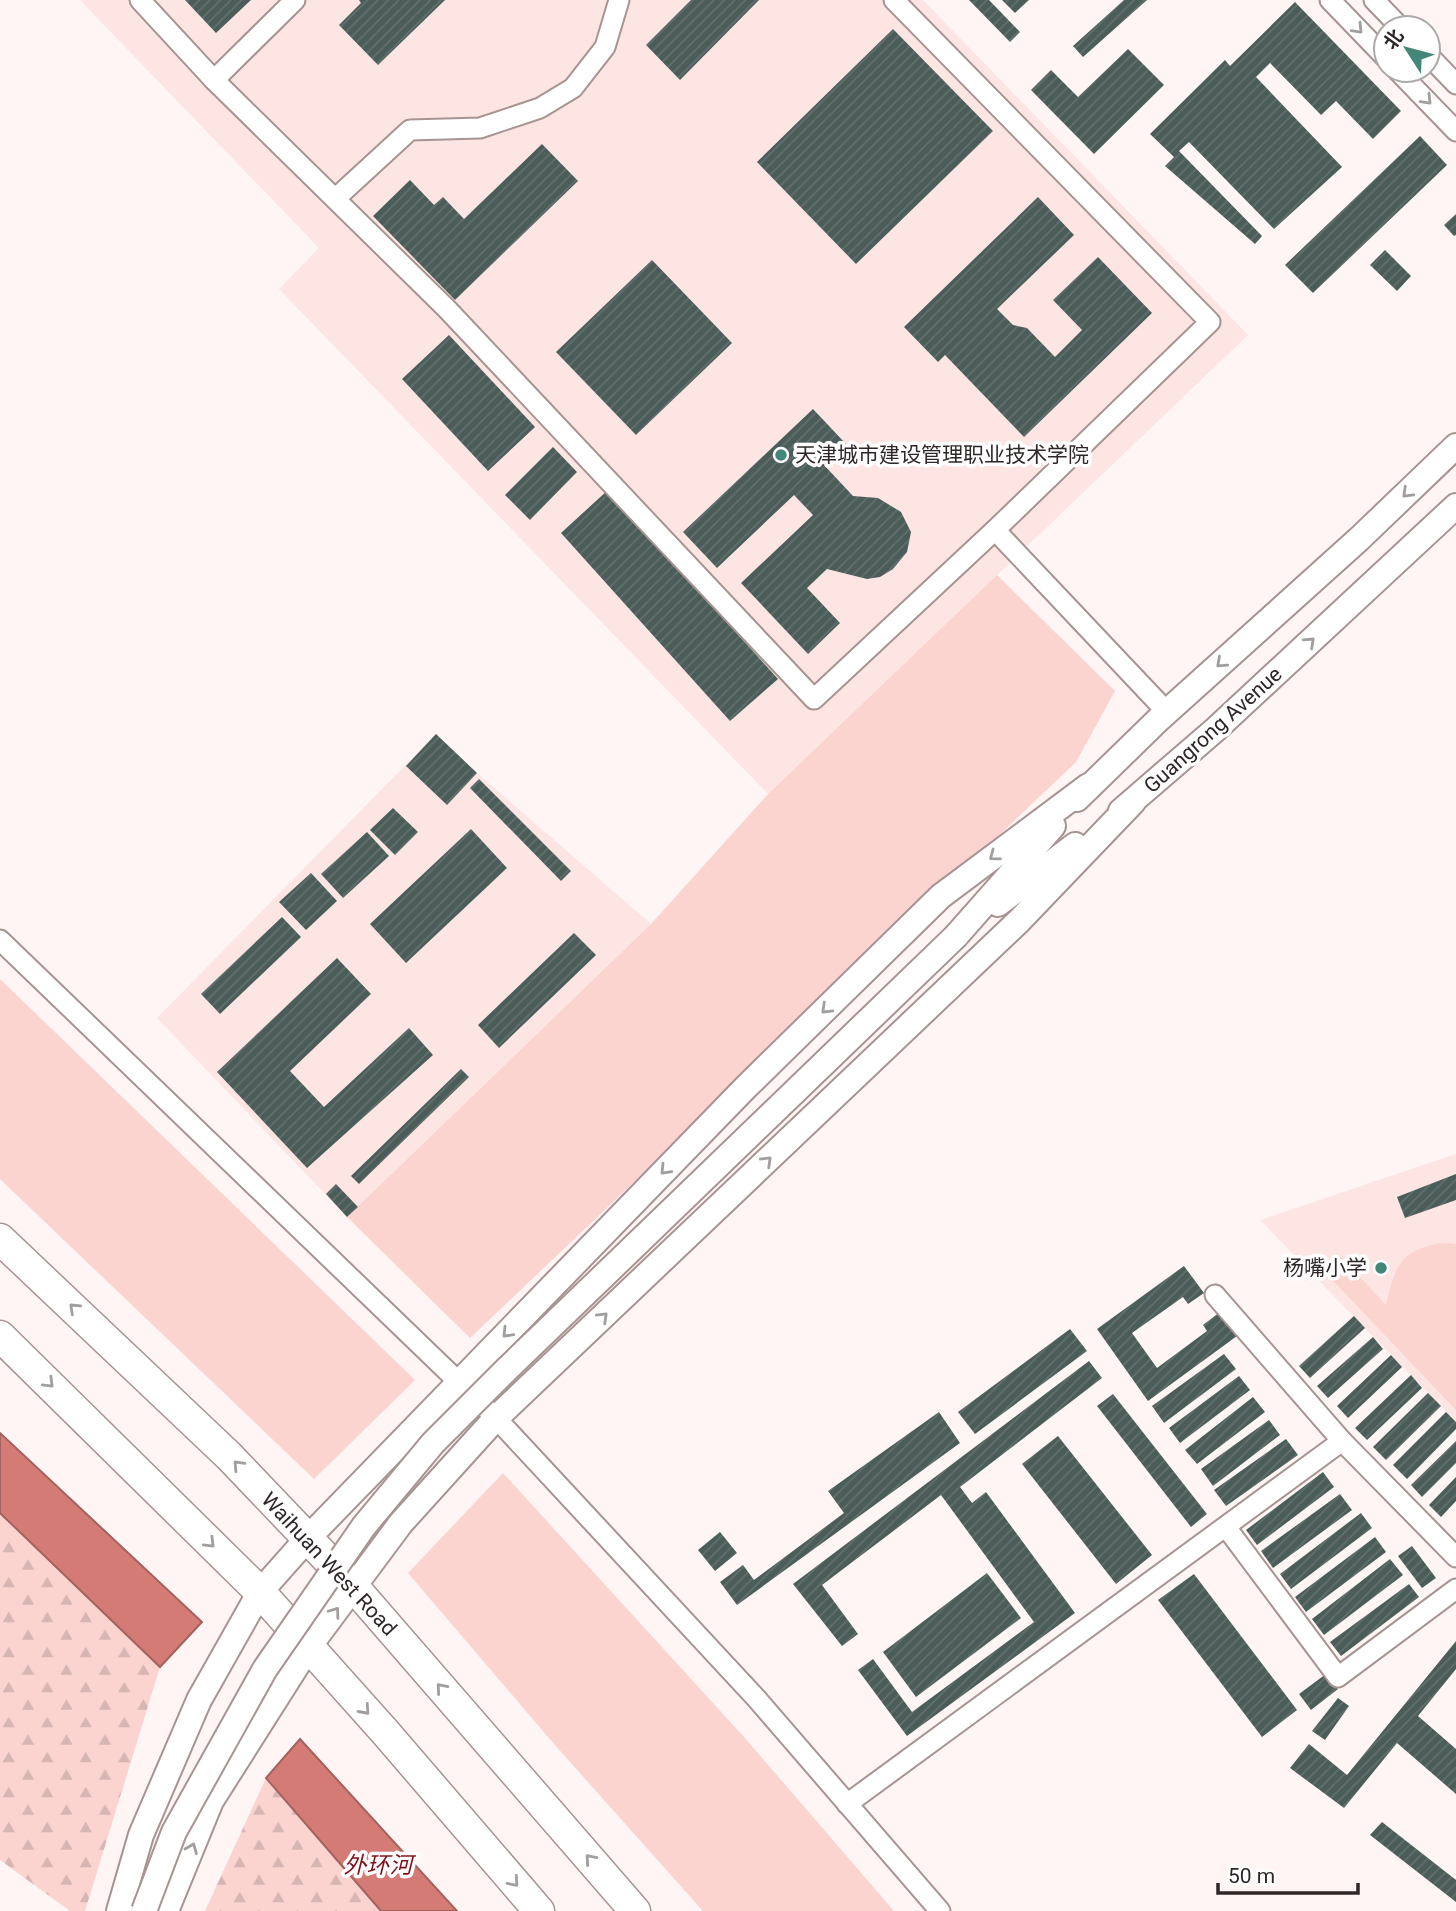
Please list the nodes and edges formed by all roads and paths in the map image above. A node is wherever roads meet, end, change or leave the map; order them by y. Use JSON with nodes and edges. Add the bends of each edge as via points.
{"nodes":[{"id":1,"x":140,"y":0,"type":"edge"},
{"id":2,"x":295,"y":0,"type":"edge"},
{"id":3,"x":619,"y":0,"type":"edge"},
{"id":4,"x":894,"y":0,"type":"edge"},
{"id":5,"x":1330,"y":0,"type":"edge"},
{"id":6,"x":1374,"y":0,"type":"edge"},
{"id":7,"x":1388,"y":14,"type":"edge"},
{"id":8,"x":1372,"y":44,"type":"edge"},
{"id":9,"x":1442,"y":70,"type":"edge"},
{"id":10,"x":214,"y":80,"type":"junction"},
{"id":11,"x":1411,"y":84,"type":"edge"},
{"id":12,"x":1456,"y":84,"type":"edge"},
{"id":13,"x":1456,"y":131,"type":"edge"},
{"id":14,"x":335,"y":198,"type":"junction"},
{"id":15,"x":1456,"y":446,"type":"edge"},
{"id":16,"x":1456,"y":506,"type":"edge"},
{"id":17,"x":995,"y":530,"type":"junction"},
{"id":18,"x":1167,"y":712,"type":"junction"},
{"id":19,"x":1088,"y":786,"type":"junction"},
{"id":20,"x":1133,"y":802,"type":"junction"},
{"id":21,"x":956,"y":936,"type":"junction"},
{"id":22,"x":0,"y":940,"type":"edge"},
{"id":23,"x":0,"y":1239,"type":"edge"},
{"id":24,"x":1215,"y":1295,"type":"dead end"},
{"id":25,"x":0,"y":1336,"type":"edge"},
{"id":26,"x":459,"y":1382,"type":"junction"},
{"id":27,"x":496,"y":1418,"type":"junction"},
{"id":28,"x":1342,"y":1441,"type":"junction"},
{"id":29,"x":1226,"y":1527,"type":"junction"},
{"id":30,"x":307,"y":1539,"type":"junction"},
{"id":31,"x":1456,"y":1557,"type":"edge"},
{"id":32,"x":353,"y":1586,"type":"junction"},
{"id":33,"x":1456,"y":1589,"type":"edge"},
{"id":34,"x":260,"y":1592,"type":"junction"},
{"id":35,"x":308,"y":1648,"type":"junction"},
{"id":36,"x":847,"y":1804,"type":"junction"},
{"id":37,"x":119,"y":1911,"type":"edge"},
{"id":38,"x":144,"y":1911,"type":"edge"},
{"id":39,"x":166,"y":1911,"type":"edge"},
{"id":40,"x":538,"y":1911,"type":"edge"},
{"id":41,"x":635,"y":1911,"type":"edge"},
{"id":42,"x":940,"y":1911,"type":"edge"}],
"edges":[{"from":1,"to":10,"type":"street"},
{"from":2,"to":10,"type":"street"},
{"from":3,"to":14,"type":"street","via":[[605,47],[573,88],[540,108],[480,128],[410,130]]},
{"from":4,"to":17,"type":"street","via":[[1210,321]]},
{"from":5,"to":8,"type":"street","one_way":true},
{"from":6,"to":7,"type":"street"},
{"from":9,"to":12,"type":"street"},
{"from":10,"to":14,"type":"street"},
{"from":11,"to":13,"type":"street","one_way":true},
{"from":14,"to":17,"type":"street","via":[[447,309],[814,699]]},
{"from":15,"to":18,"type":"main road","name":"Guangrong Avenue","one_way":true},
{"from":20,"to":16,"type":"main road","name":"Guangrong Avenue","one_way":true},
{"from":17,"to":18,"type":"street"},
{"from":18,"to":19,"type":"main road","name":"Guangrong Avenue"},
{"from":19,"to":21,"type":"main road"},
{"from":19,"to":26,"type":"main road","one_way":true,"via":[[941,896],[746,1087]]},
{"from":20,"to":21,"type":"main road","name":"Guangrong Avenue"},
{"from":27,"to":20,"type":"main road","one_way":true,"via":[[1019,922]]},
{"from":21,"to":38,"type":"main road","bridge":true,"via":[[507,1369],[433,1443],[373,1515],[265,1669],[174,1832]]},
{"from":22,"to":26,"type":"street"},
{"from":30,"to":23,"type":"highway","name":"Waihuan West Road","one_way":true,"via":[[229,1455]]},
{"from":24,"to":28,"type":"street"},
{"from":25,"to":34,"type":"highway","one_way":true},
{"from":26,"to":27,"type":"street"},
{"from":26,"to":30,"type":"main road"},
{"from":27,"to":32,"type":"main road","via":[[401,1523]]},
{"from":27,"to":36,"type":"street","via":[[756,1698]]},
{"from":28,"to":29,"type":"street"},
{"from":28,"to":31,"type":"street"},
{"from":29,"to":33,"type":"street","via":[[1338,1677]]},
{"from":29,"to":36,"type":"street"},
{"from":30,"to":32,"type":"highway","name":"Waihuan West Road"},
{"from":30,"to":34,"type":"main road"},
{"from":35,"to":32,"type":"main road","one_way":true},
{"from":41,"to":32,"type":"highway","name":"Waihuan West Road","one_way":true},
{"from":34,"to":35,"type":"highway"},
{"from":34,"to":37,"type":"main road","via":[[199,1700],[141,1835]]},
{"from":39,"to":35,"type":"main road","one_way":true,"via":[[211,1801]]},
{"from":35,"to":40,"type":"highway","one_way":true},
{"from":36,"to":42,"type":"street"}]}
